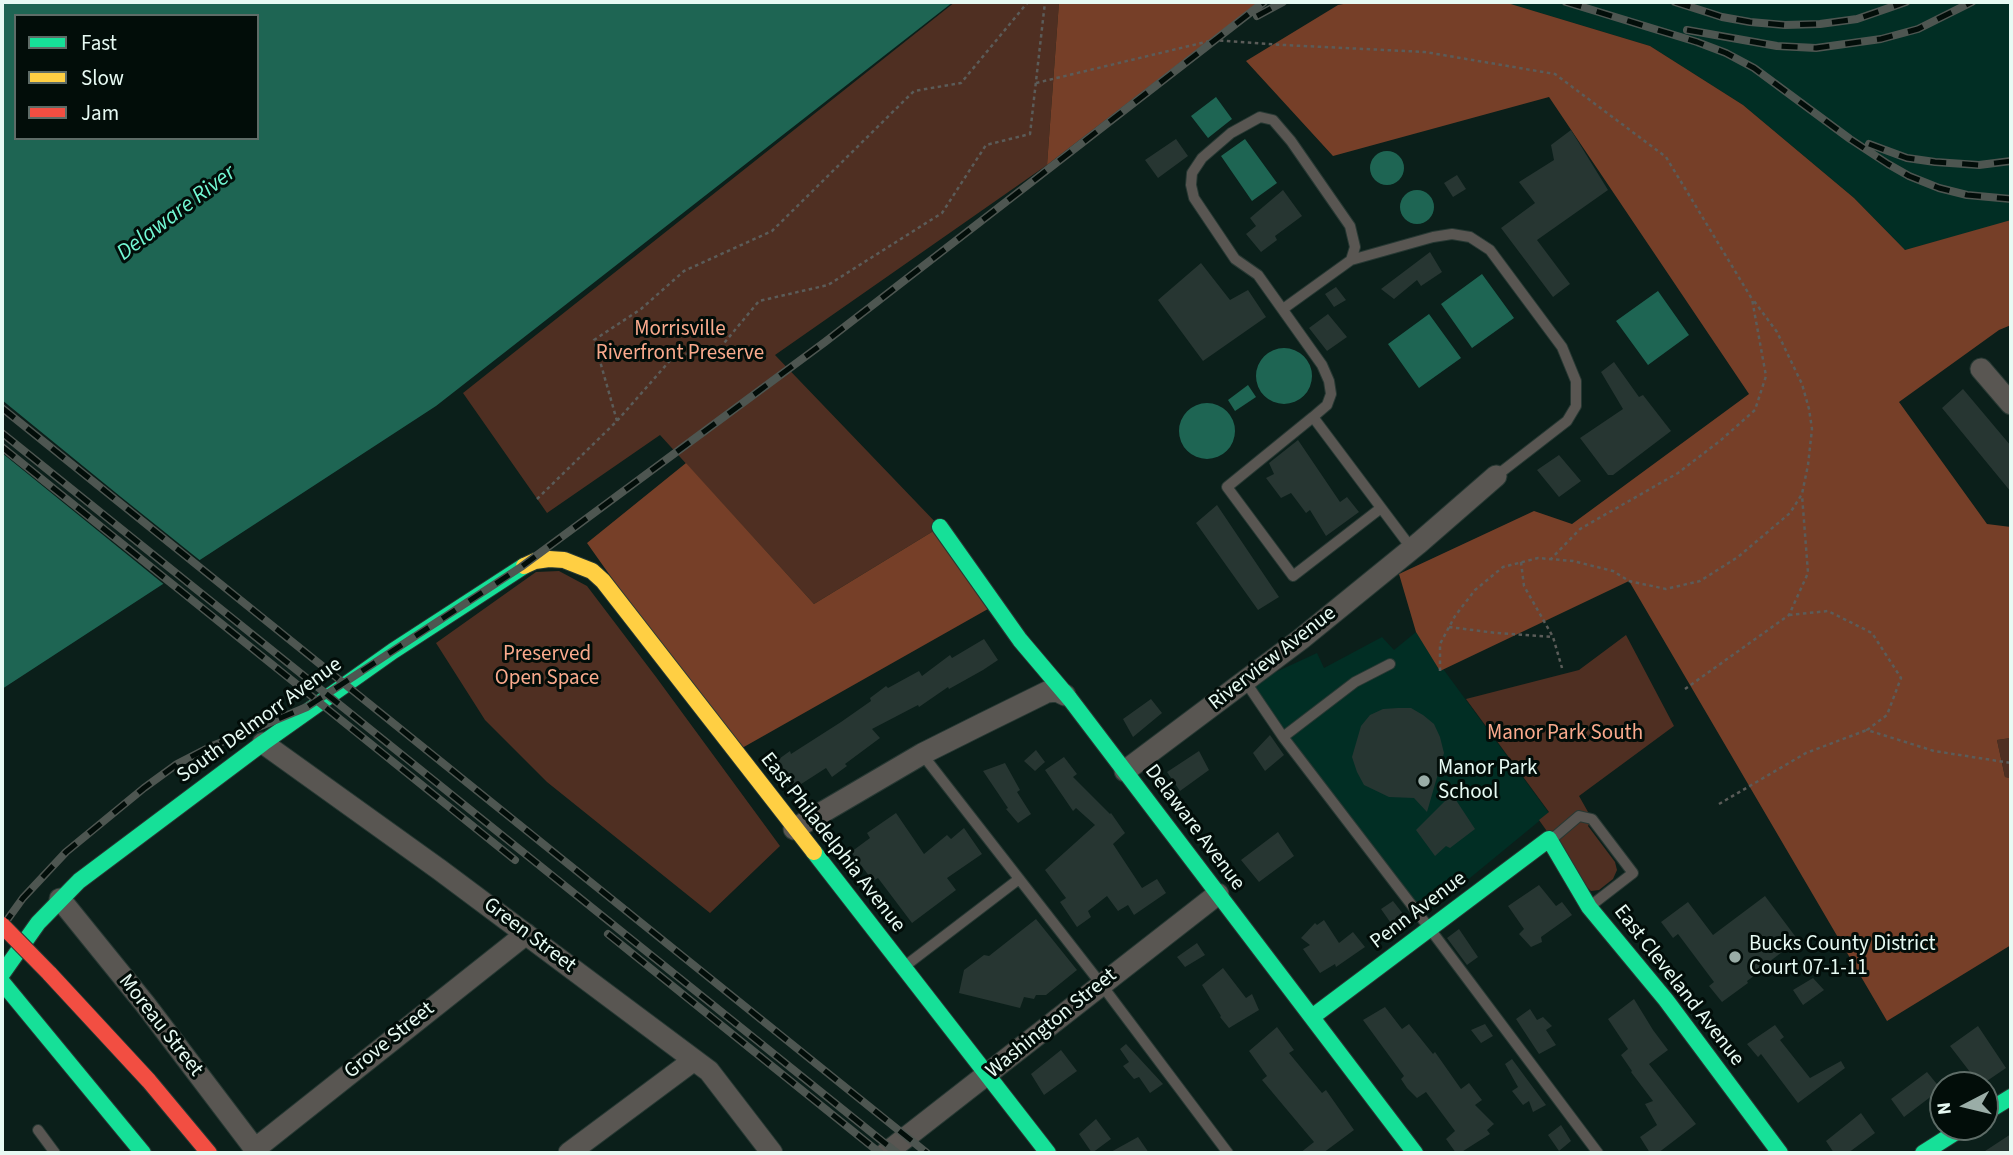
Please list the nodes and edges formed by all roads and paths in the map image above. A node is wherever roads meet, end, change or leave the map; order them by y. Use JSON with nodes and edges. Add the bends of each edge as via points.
{"nodes":[{"id":1,"x":1028,"y":2,"type":"edge"},
{"id":2,"x":1045,"y":2,"type":"edge"},
{"id":3,"x":1036,"y":83,"type":"junction"},
{"id":4,"x":1351,"y":260,"type":"junction"},
{"id":5,"x":1752,"y":299,"type":"junction"},
{"id":6,"x":1283,"y":309,"type":"junction"},
{"id":7,"x":1981,"y":369,"type":"dead end"},
{"id":8,"x":2011,"y":404,"type":"edge"},
{"id":9,"x":1313,"y":417,"type":"junction"},
{"id":10,"x":617,"y":421,"type":"junction"},
{"id":11,"x":1496,"y":476,"type":"joint"},
{"id":12,"x":1802,"y":494,"type":"junction"},
{"id":13,"x":537,"y":499,"type":"dead end"},
{"id":14,"x":1381,"y":508,"type":"junction"},
{"id":15,"x":940,"y":527,"type":"dead end"},
{"id":16,"x":1415,"y":546,"type":"junction"},
{"id":17,"x":1552,"y":559,"type":"junction"},
{"id":18,"x":1521,"y":562,"type":"junction"},
{"id":19,"x":579,"y":564,"type":"joint"},
{"id":20,"x":1789,"y":615,"type":"junction"},
{"id":21,"x":1449,"y":627,"type":"junction"},
{"id":22,"x":1553,"y":637,"type":"junction"},
{"id":23,"x":1390,"y":664,"type":"dead end"},
{"id":24,"x":1562,"y":668,"type":"dead end"},
{"id":25,"x":1440,"y":671,"type":"dead end"},
{"id":26,"x":1245,"y":681,"type":"junction"},
{"id":27,"x":1685,"y":689,"type":"dead end"},
{"id":28,"x":1065,"y":695,"type":"junction"},
{"id":29,"x":1867,"y":730,"type":"junction"},
{"id":30,"x":1283,"y":737,"type":"junction"},
{"id":31,"x":263,"y":743,"type":"junction"},
{"id":32,"x":922,"y":754,"type":"junction"},
{"id":33,"x":2011,"y":763,"type":"edge"},
{"id":34,"x":1125,"y":771,"type":"junction"},
{"id":35,"x":1719,"y":804,"type":"dead end"},
{"id":36,"x":794,"y":829,"type":"junction"},
{"id":37,"x":1550,"y":841,"type":"junction"},
{"id":38,"x":1019,"y":879,"type":"junction"},
{"id":39,"x":1218,"y":894,"type":"junction"},
{"id":40,"x":60,"y":899,"type":"junction"},
{"id":41,"x":1589,"y":906,"type":"junction"},
{"id":42,"x":2,"y":925,"type":"edge"},
{"id":43,"x":1430,"y":929,"type":"junction"},
{"id":44,"x":526,"y":934,"type":"junction"},
{"id":45,"x":903,"y":968,"type":"junction"},
{"id":46,"x":2,"y":974,"type":"edge"},
{"id":47,"x":2,"y":982,"type":"edge"},
{"id":48,"x":1101,"y":984,"type":"junction"},
{"id":49,"x":1312,"y":1017,"type":"junction"},
{"id":50,"x":694,"y":1060,"type":"junction"},
{"id":51,"x":987,"y":1076,"type":"junction"},
{"id":52,"x":38,"y":1130,"type":"dead end"},
{"id":53,"x":1942,"y":1141,"type":"edge"},
{"id":54,"x":257,"y":1151,"type":"edge"},
{"id":55,"x":55,"y":1153,"type":"edge"},
{"id":56,"x":143,"y":1153,"type":"edge"},
{"id":57,"x":209,"y":1153,"type":"edge"},
{"id":58,"x":569,"y":1153,"type":"edge"},
{"id":59,"x":772,"y":1153,"type":"edge"},
{"id":60,"x":886,"y":1153,"type":"edge"},
{"id":61,"x":1048,"y":1153,"type":"edge"},
{"id":62,"x":1228,"y":1153,"type":"edge"},
{"id":63,"x":1416,"y":1153,"type":"edge"},
{"id":64,"x":1598,"y":1153,"type":"edge"},
{"id":65,"x":1780,"y":1153,"type":"edge"},
{"id":66,"x":1923,"y":1153,"type":"edge"}],
"edges":[{"from":1,"to":10,"type":"path","via":[[961,83],[914,91],[772,231],[684,271],[641,309],[594,340]]},
{"from":2,"to":3,"type":"path"},
{"from":3,"to":5,"type":"path","via":[[1214,40],[1425,52],[1555,74],[1665,157]]},
{"from":3,"to":10,"type":"path","via":[[1030,134],[986,145],[942,213],[828,285],[759,301],[720,348],[674,356]]},
{"from":4,"to":6,"type":"lane"},
{"from":4,"to":6,"type":"lane","via":[[1355,247],[1350,226],[1273,120],[1260,117],[1231,133],[1192,173],[1194,198],[1235,259],[1258,275]]},
{"from":4,"to":11,"type":"lane","via":[[1433,237],[1470,237],[1490,250],[1562,347],[1576,381],[1576,406],[1567,421]]},
{"from":5,"to":12,"type":"path","via":[[1777,332],[1809,409],[1812,429]]},
{"from":5,"to":17,"type":"path","via":[[1766,376],[1755,410],[1678,473],[1580,529]]},
{"from":6,"to":9,"type":"lane","via":[[1329,381],[1327,405]]},
{"from":7,"to":8,"type":"street"},
{"from":9,"to":14,"type":"lane"},
{"from":9,"to":14,"type":"lane","via":[[1227,487],[1293,576]]},
{"from":10,"to":13,"type":"path"},
{"from":11,"to":16,"type":"street","name":"Riverview Avenue"},
{"from":12,"to":17,"type":"path","via":[[1769,532],[1700,581],[1666,589],[1587,564]]},
{"from":12,"to":20,"type":"path","via":[[1808,573]]},
{"from":14,"to":16,"type":"lane"},
{"from":15,"to":28,"type":"main road","name":"Delaware Avenue"},
{"from":16,"to":26,"type":"street","name":"Riverview Avenue"},
{"from":17,"to":18,"type":"path"},
{"from":18,"to":21,"type":"path","via":[[1503,567],[1475,590]]},
{"from":18,"to":22,"type":"path","via":[[1524,586]]},
{"from":19,"to":31,"type":"main road","name":"South Delmorr Avenue","via":[[550,559],[521,566]]},
{"from":19,"to":36,"type":"main road","name":"East Philadelphia Avenue","via":[[603,581]]},
{"from":20,"to":27,"type":"path"},
{"from":20,"to":29,"type":"path","via":[[1828,611],[1872,632],[1900,678],[1888,715]]},
{"from":21,"to":22,"type":"path"},
{"from":21,"to":25,"type":"path","via":[[1440,643]]},
{"from":22,"to":24,"type":"path"},
{"from":23,"to":30,"type":"lane","via":[[1355,682]]},
{"from":26,"to":30,"type":"lane"},
{"from":26,"to":34,"type":"street","name":"Riverview Avenue"},
{"from":28,"to":32,"type":"street","via":[[1047,692]]},
{"from":28,"to":34,"type":"main road","name":"Delaware Avenue"},
{"from":29,"to":33,"type":"path","via":[[1934,751]]},
{"from":29,"to":35,"type":"path","via":[[1806,753]]},
{"from":30,"to":43,"type":"lane"},
{"from":31,"to":40,"type":"main road","name":"South Delmorr Avenue"},
{"from":31,"to":44,"type":"street","name":"Green Street"},
{"from":32,"to":36,"type":"street"},
{"from":32,"to":38,"type":"lane"},
{"from":34,"to":39,"type":"main road","name":"Delaware Avenue"},
{"from":36,"to":45,"type":"main road","name":"East Philadelphia Avenue"},
{"from":37,"to":41,"type":"main road","name":"East Cleveland Avenue"},
{"from":37,"to":41,"type":"lane","via":[[1579,816],[1592,819],[1633,873]]},
{"from":37,"to":43,"type":"main road","name":"Penn Avenue"},
{"from":38,"to":45,"type":"lane"},
{"from":38,"to":48,"type":"lane"},
{"from":39,"to":48,"type":"street","name":"Washington Street"},
{"from":39,"to":49,"type":"main road","name":"Delaware Avenue"},
{"from":40,"to":46,"type":"main road","name":"South Delmorr Avenue"},
{"from":40,"to":54,"type":"street","name":"Moreau Street"},
{"from":41,"to":65,"type":"main road","name":"East Cleveland Avenue"},
{"from":42,"to":57,"type":"main road","bridge":true,"via":[[149,1081]]},
{"from":43,"to":49,"type":"main road","name":"Penn Avenue"},
{"from":43,"to":64,"type":"lane"},
{"from":44,"to":50,"type":"street","name":"Green Street"},
{"from":44,"to":54,"type":"street","name":"Grove Street"},
{"from":45,"to":51,"type":"main road","name":"East Philadelphia Avenue"},
{"from":47,"to":56,"type":"main road"},
{"from":48,"to":51,"type":"street","name":"Washington Street"},
{"from":48,"to":62,"type":"lane"},
{"from":49,"to":63,"type":"main road","name":"Delaware Avenue"},
{"from":50,"to":58,"type":"street"},
{"from":50,"to":59,"type":"street","name":"Green Street","via":[[709,1071]]},
{"from":51,"to":60,"type":"street","name":"Washington Street"},
{"from":51,"to":61,"type":"main road","name":"East Philadelphia Avenue"},
{"from":52,"to":55,"type":"lane"},
{"from":53,"to":66,"type":"main road"}]}
